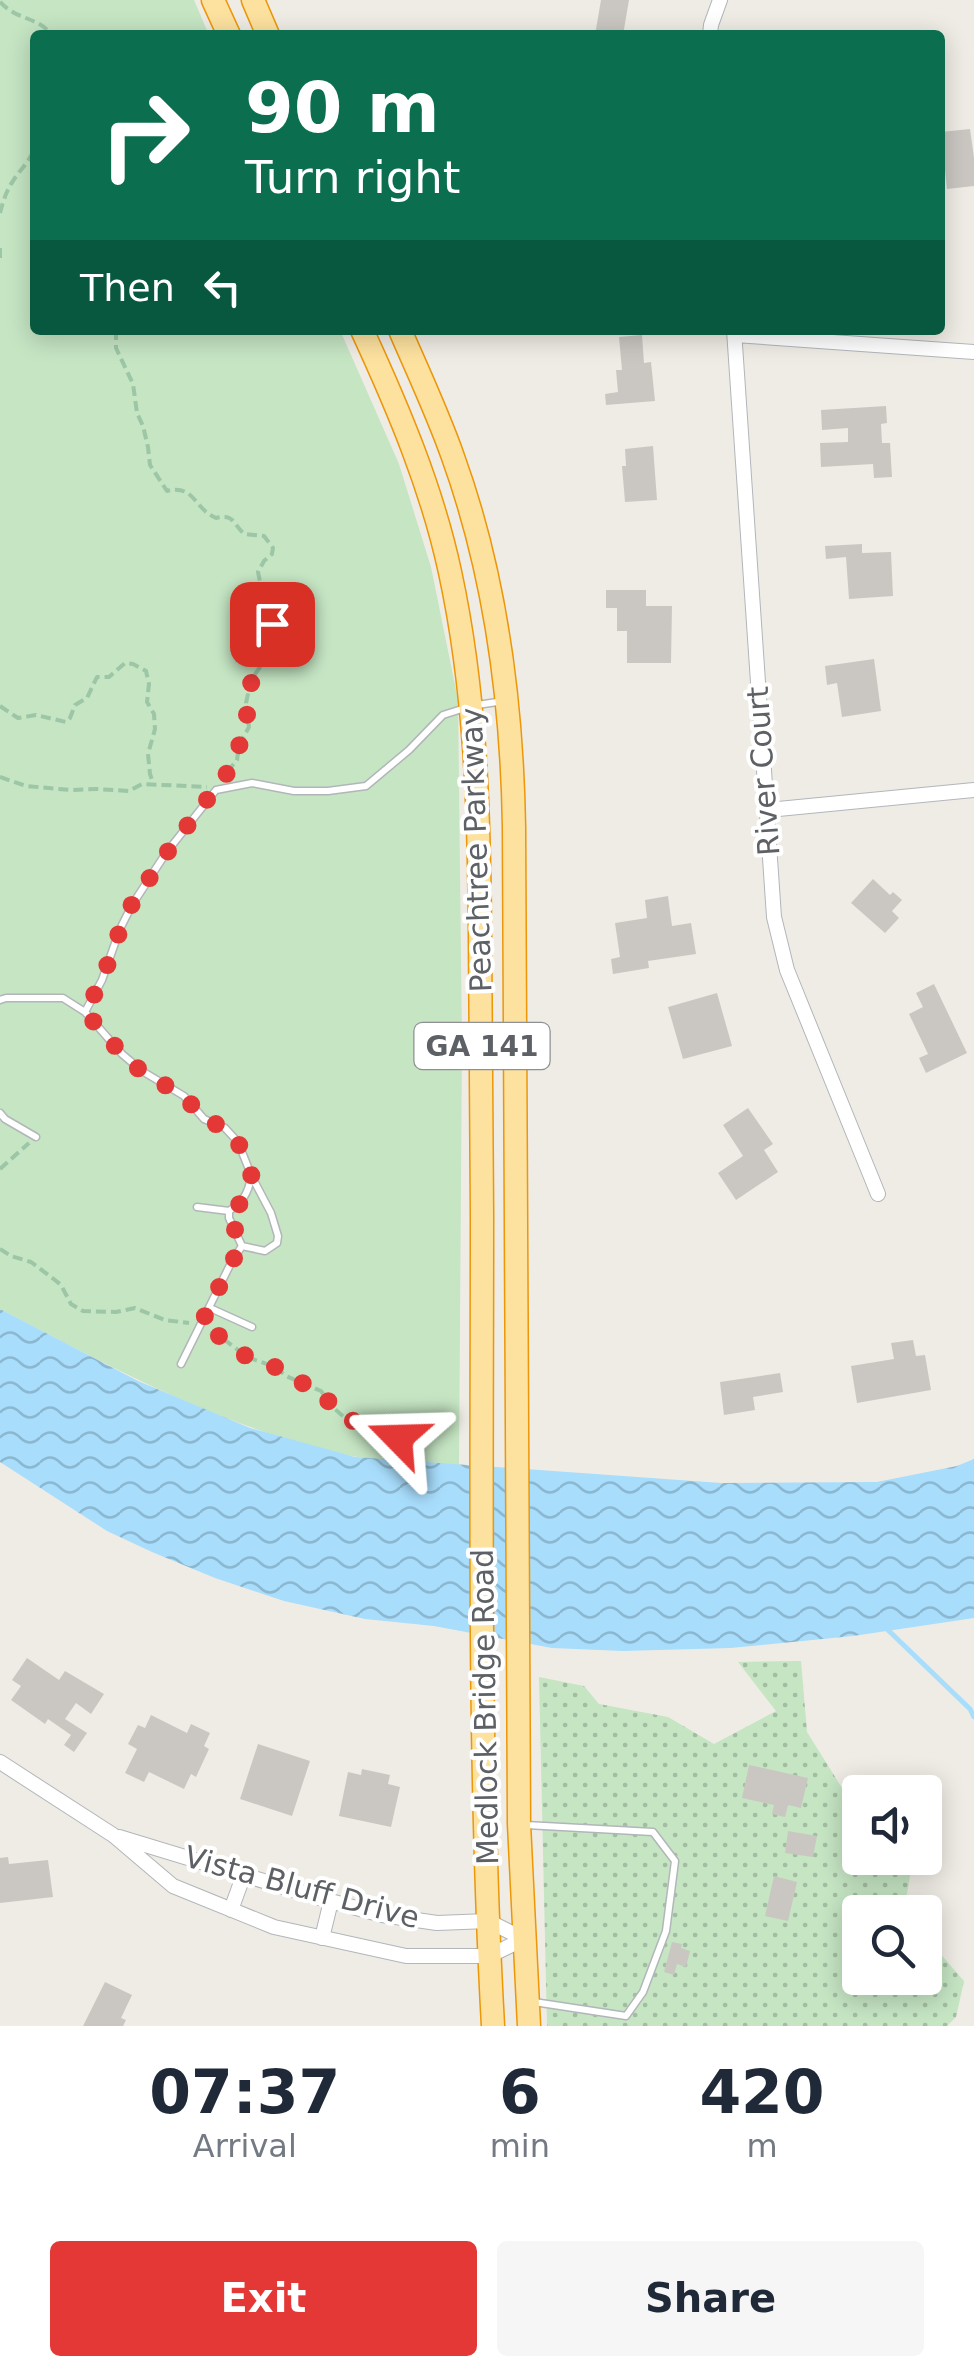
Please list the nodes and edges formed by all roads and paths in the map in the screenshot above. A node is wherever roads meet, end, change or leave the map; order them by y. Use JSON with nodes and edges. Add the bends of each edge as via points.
{"nodes":[{"id":1,"x":214,"y":0,"type":"edge"},
{"id":2,"x":252,"y":0,"type":"edge"},
{"id":3,"x":720,"y":0,"type":"edge"},
{"id":4,"x":0,"y":2,"type":"edge"},
{"id":5,"x":48,"y":30,"type":"edge"},
{"id":6,"x":228,"y":30,"type":"edge"},
{"id":7,"x":266,"y":30,"type":"edge"},
{"id":8,"x":710,"y":30,"type":"edge"},
{"id":9,"x":30,"y":161,"type":"edge"},
{"id":10,"x":0,"y":213,"type":"edge"},
{"id":11,"x":0,"y":248,"type":"edge"},
{"id":12,"x":0,"y":260,"type":"edge"},
{"id":13,"x":116,"y":335,"type":"edge"},
{"id":14,"x":364,"y":335,"type":"edge"},
{"id":15,"x":402,"y":335,"type":"edge"},
{"id":16,"x":734,"y":335,"type":"edge"},
{"id":17,"x":770,"y":335,"type":"edge"},
{"id":18,"x":974,"y":352,"type":"edge"},
{"id":19,"x":508,"y":700,"type":"junction"},
{"id":20,"x":472,"y":705,"type":"junction"},
{"id":21,"x":0,"y":706,"type":"edge"},
{"id":22,"x":0,"y":777,"type":"edge"},
{"id":23,"x":154,"y":786,"type":"junction"},
{"id":24,"x":216,"y":790,"type":"junction"},
{"id":25,"x":974,"y":790,"type":"edge"},
{"id":26,"x":768,"y":810,"type":"junction"},
{"id":27,"x":0,"y":1000,"type":"edge"},
{"id":28,"x":85,"y":1012,"type":"junction"},
{"id":29,"x":0,"y":1113,"type":"edge"},
{"id":30,"x":36,"y":1137,"type":"joint"},
{"id":31,"x":0,"y":1169,"type":"edge"},
{"id":32,"x":252,"y":1177,"type":"junction"},
{"id":33,"x":878,"y":1194,"type":"dead end"},
{"id":34,"x":197,"y":1206,"type":"dead end"},
{"id":35,"x":229,"y":1211,"type":"junction"},
{"id":36,"x":242,"y":1246,"type":"junction"},
{"id":37,"x":0,"y":1249,"type":"edge"},
{"id":38,"x":210,"y":1308,"type":"junction"},
{"id":39,"x":200,"y":1326,"type":"junction"},
{"id":40,"x":252,"y":1327,"type":"dead end"},
{"id":41,"x":181,"y":1364,"type":"dead end"},
{"id":42,"x":482,"y":1388,"type":"joint"},
{"id":43,"x":518,"y":1388,"type":"joint"},
{"id":44,"x":416,"y":1431,"type":"dead end"},
{"id":45,"x":0,"y":1762,"type":"edge"},
{"id":46,"x":519,"y":1824,"type":"junction"},
{"id":47,"x":114,"y":1835,"type":"junction"},
{"id":48,"x":244,"y":1874,"type":"junction"},
{"id":49,"x":331,"y":1902,"type":"junction"},
{"id":50,"x":232,"y":1910,"type":"junction"},
{"id":51,"x":488,"y":1921,"type":"junction"},
{"id":52,"x":322,"y":1938,"type":"junction"},
{"id":53,"x":524,"y":1939,"type":"junction"},
{"id":54,"x":489,"y":1956,"type":"junction"},
{"id":55,"x":528,"y":2001,"type":"junction"},
{"id":56,"x":494,"y":2026,"type":"edge"},
{"id":57,"x":529,"y":2026,"type":"edge"}],
"edges":[{"from":1,"to":6,"type":"highway"},
{"from":2,"to":7,"type":"highway"},
{"from":3,"to":8,"type":"street"},
{"from":4,"to":5,"type":"path"},
{"from":9,"to":10,"type":"path","via":[[12,182]]},
{"from":11,"to":12,"type":"path"},
{"from":13,"to":24,"type":"path","via":[[150,465],[162,487],[184,490],[208,516],[229,516],[244,534],[264,536],[273,548],[258,572],[262,616],[274,631],[252,680],[237,760]]},
{"from":14,"to":20,"type":"highway","name":"Peachtree Parkway","number":"GA 141","via":[[438,525]]},
{"from":15,"to":19,"type":"highway","name":"Peachtree Parkway","number":"GA 141","via":[[468,502]]},
{"from":16,"to":26,"type":"street","name":"River Court"},
{"from":17,"to":18,"type":"street"},
{"from":19,"to":20,"type":"lane"},
{"from":19,"to":43,"type":"highway","name":"Peachtree Parkway","number":"GA 141"},
{"from":20,"to":24,"type":"lane","via":[[443,715],[366,786],[328,791],[252,783]]},
{"from":20,"to":42,"type":"highway","name":"Peachtree Parkway","number":"GA 141","via":[[480,850]]},
{"from":21,"to":23,"type":"path","via":[[18,718],[64,722],[97,677],[108,678],[126,663],[136,666],[150,684]]},
{"from":22,"to":23,"type":"path","via":[[70,790]]},
{"from":23,"to":24,"type":"path"},
{"from":24,"to":28,"type":"lane","via":[[132,904]]},
{"from":25,"to":26,"type":"street"},
{"from":26,"to":33,"type":"street","name":"River Court","via":[[774,916],[787,970]]},
{"from":27,"to":28,"type":"lane","via":[[63,998]]},
{"from":28,"to":32,"type":"lane","via":[[142,1072],[225,1128]]},
{"from":29,"to":30,"type":"lane"},
{"from":30,"to":31,"type":"path"},
{"from":32,"to":35,"type":"lane","via":[[248,1192]]},
{"from":32,"to":36,"type":"lane","via":[[271,1212],[277,1243],[265,1251]]},
{"from":34,"to":35,"type":"lane"},
{"from":35,"to":36,"type":"lane"},
{"from":36,"to":38,"type":"lane"},
{"from":37,"to":39,"type":"path","via":[[32,1262],[83,1311],[134,1308]]},
{"from":38,"to":39,"type":"lane"},
{"from":38,"to":40,"type":"lane"},
{"from":39,"to":41,"type":"lane"},
{"from":39,"to":44,"type":"path","via":[[247,1357],[321,1391],[352,1421],[364,1419],[386,1437]]},
{"from":42,"to":51,"type":"highway","name":"Medlock Bridge Road","number":"GA 141"},
{"from":43,"to":46,"type":"highway","name":"Medlock Bridge Road","number":"GA 141"},
{"from":45,"to":47,"type":"street","name":"Vista Bluff Drive"},
{"from":46,"to":53,"type":"highway","name":"Medlock Bridge Road","number":"GA 141"},
{"from":46,"to":55,"type":"lane","via":[[653,1832],[676,1861],[666,1931],[643,1992],[626,2016]]},
{"from":47,"to":48,"type":"street","name":"Vista Bluff Drive"},
{"from":47,"to":50,"type":"street","name":"Vista Bluff Drive","via":[[173,1886]]},
{"from":48,"to":49,"type":"street","name":"Vista Bluff Drive"},
{"from":48,"to":50,"type":"street"},
{"from":49,"to":51,"type":"street","name":"Vista Bluff Drive","via":[[437,1923]]},
{"from":49,"to":52,"type":"street"},
{"from":50,"to":52,"type":"street","name":"Vista Bluff Drive"},
{"from":51,"to":53,"type":"street","name":"Vista Bluff Drive"},
{"from":51,"to":54,"type":"highway","name":"Medlock Bridge Road","number":"GA 141"},
{"from":52,"to":54,"type":"street","name":"Vista Bluff Drive","via":[[406,1956]]},
{"from":53,"to":54,"type":"street","name":"Vista Bluff Drive"},
{"from":53,"to":55,"type":"highway","name":"Medlock Bridge Road","number":"GA 141"},
{"from":54,"to":56,"type":"highway","name":"Medlock Bridge Road","number":"GA 141"},
{"from":55,"to":57,"type":"highway","name":"Medlock Bridge Road","number":"GA 141"}]}
